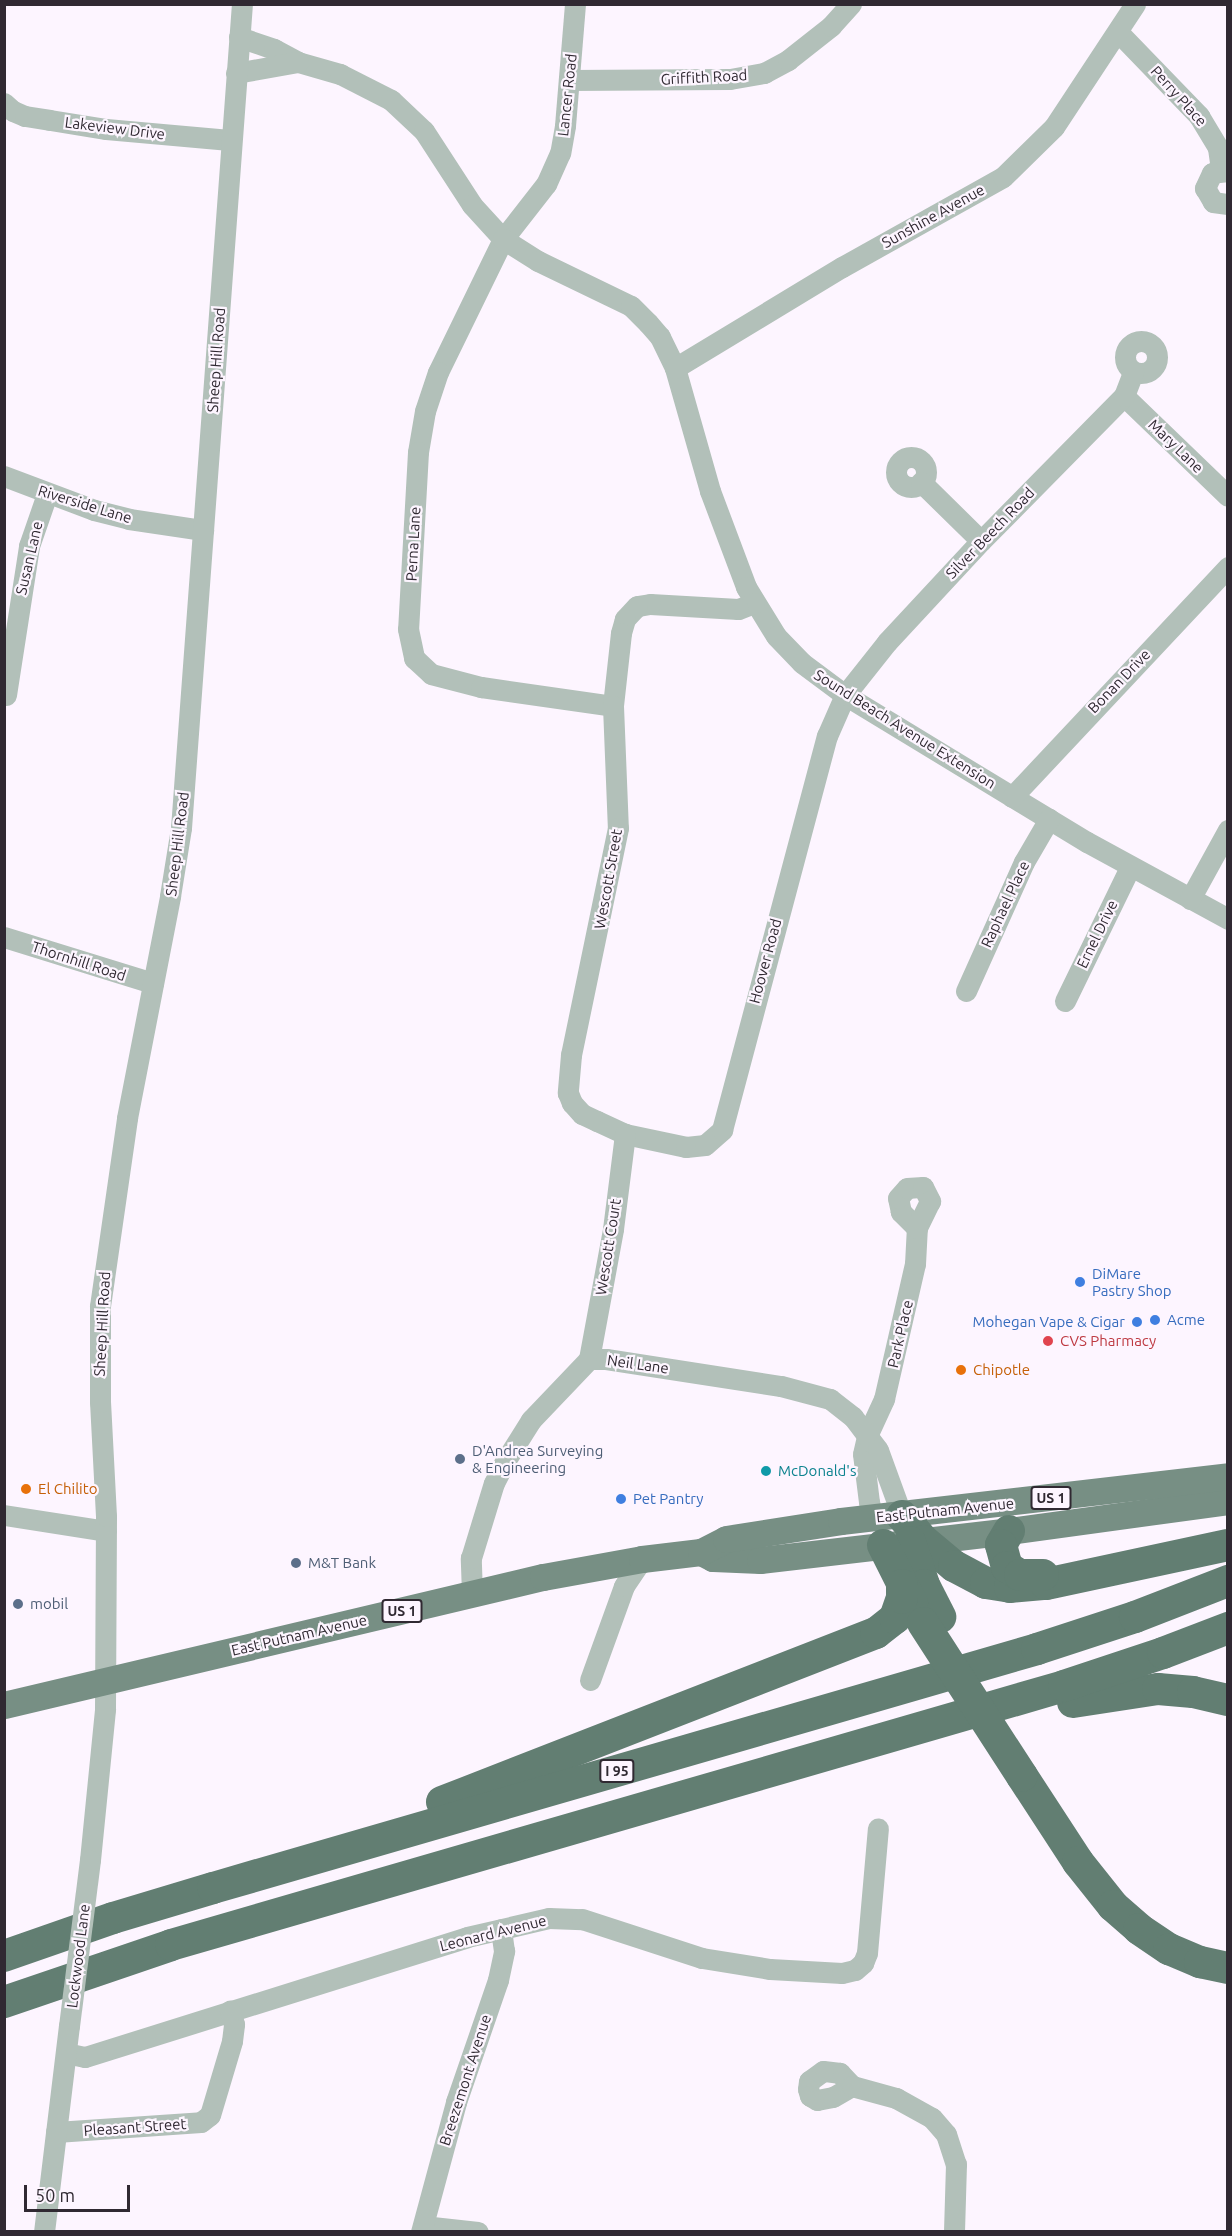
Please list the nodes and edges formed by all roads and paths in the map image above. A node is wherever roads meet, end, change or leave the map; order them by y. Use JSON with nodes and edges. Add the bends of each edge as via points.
{"nodes":[{"id":1,"x":242,"y":4,"type":"edge"},
{"id":2,"x":575,"y":4,"type":"edge"},
{"id":3,"x":851,"y":4,"type":"edge"},
{"id":4,"x":1135,"y":4,"type":"edge"},
{"id":5,"x":1118,"y":32,"type":"junction"},
{"id":6,"x":238,"y":55,"type":"junction"},
{"id":7,"x":298,"y":62,"type":"junction"},
{"id":8,"x":569,"y":80,"type":"junction"},
{"id":9,"x":4,"y":103,"type":"edge"},
{"id":10,"x":230,"y":140,"type":"junction"},
{"id":11,"x":1224,"y":170,"type":"edge"},
{"id":12,"x":1227,"y":204,"type":"edge"},
{"id":13,"x":503,"y":239,"type":"junction"},
{"id":14,"x":675,"y":368,"type":"junction"},
{"id":15,"x":1133,"y":372,"type":"dead end"},
{"id":16,"x":1124,"y":396,"type":"junction"},
{"id":17,"x":4,"y":476,"type":"edge"},
{"id":18,"x":921,"y":482,"type":"dead end"},
{"id":19,"x":47,"y":494,"type":"junction"},
{"id":20,"x":1227,"y":496,"type":"edge"},
{"id":21,"x":203,"y":530,"type":"junction"},
{"id":22,"x":981,"y":541,"type":"junction"},
{"id":23,"x":1227,"y":567,"type":"edge"},
{"id":24,"x":754,"y":603,"type":"junction"},
{"id":25,"x":6,"y":695,"type":"dead end"},
{"id":26,"x":845,"y":695,"type":"junction"},
{"id":27,"x":612,"y":706,"type":"junction"},
{"id":28,"x":1012,"y":796,"type":"junction"},
{"id":29,"x":1049,"y":819,"type":"junction"},
{"id":30,"x":1227,"y":830,"type":"edge"},
{"id":31,"x":1130,"y":867,"type":"junction"},
{"id":32,"x":1190,"y":899,"type":"junction"},
{"id":33,"x":1227,"y":919,"type":"edge"},
{"id":34,"x":4,"y":937,"type":"edge"},
{"id":35,"x":153,"y":983,"type":"junction"},
{"id":36,"x":966,"y":991,"type":"dead end"},
{"id":37,"x":1065,"y":1001,"type":"dead end"},
{"id":38,"x":625,"y":1134,"type":"junction"},
{"id":39,"x":917,"y":1228,"type":"dead end"},
{"id":40,"x":589,"y":1359,"type":"junction"},
{"id":41,"x":867,"y":1436,"type":"junction"},
{"id":42,"x":1227,"y":1476,"type":"edge"},
{"id":43,"x":1227,"y":1500,"type":"edge"},
{"id":44,"x":4,"y":1515,"type":"edge"},
{"id":45,"x":106,"y":1531,"type":"junction"},
{"id":46,"x":1009,"y":1531,"type":"junction"},
{"id":47,"x":898,"y":1532,"type":"junction"},
{"id":48,"x":1227,"y":1545,"type":"edge"},
{"id":49,"x":642,"y":1559,"type":"junction"},
{"id":50,"x":1125,"y":1567,"type":"junction"},
{"id":51,"x":1227,"y":1581,"type":"edge"},
{"id":52,"x":902,"y":1585,"type":"junction"},
{"id":53,"x":472,"y":1594,"type":"junction"},
{"id":54,"x":931,"y":1620,"type":"junction"},
{"id":55,"x":1227,"y":1628,"type":"edge"},
{"id":56,"x":105,"y":1680,"type":"junction"},
{"id":57,"x":590,"y":1680,"type":"dead end"},
{"id":58,"x":1227,"y":1700,"type":"edge"},
{"id":59,"x":4,"y":1705,"type":"edge"},
{"id":60,"x":866,"y":1744,"type":"junction"},
{"id":61,"x":1031,"y":1773,"type":"junction"},
{"id":62,"x":878,"y":1828,"type":"dead end"},
{"id":63,"x":323,"y":1855,"type":"junction"},
{"id":64,"x":501,"y":1929,"type":"junction"},
{"id":65,"x":1227,"y":1949,"type":"edge"},
{"id":66,"x":4,"y":1956,"type":"edge"},
{"id":67,"x":1227,"y":1968,"type":"edge"},
{"id":68,"x":4,"y":2002,"type":"edge"},
{"id":69,"x":230,"y":2011,"type":"junction"},
{"id":70,"x":66,"y":2053,"type":"junction"},
{"id":71,"x":852,"y":2086,"type":"dead end"},
{"id":72,"x":57,"y":2132,"type":"junction"},
{"id":73,"x":422,"y":2229,"type":"edge"},
{"id":74,"x":44,"y":2232,"type":"edge"},
{"id":75,"x":478,"y":2232,"type":"edge"},
{"id":76,"x":954,"y":2232,"type":"edge"}],
"edges":[{"from":1,"to":6,"type":"street","name":"Sheep Hill Road"},
{"from":2,"to":8,"type":"street","name":"Lancer Road"},
{"from":3,"to":8,"type":"street","name":"Griffith Road","via":[[788,60],[764,73],[730,79]]},
{"from":4,"to":5,"type":"street","name":"Sunshine Avenue"},
{"from":5,"to":11,"type":"street","name":"Perry Place","via":[[1199,116],[1218,148]]},
{"from":5,"to":14,"type":"street","name":"Sunshine Avenue","via":[[1054,127],[1003,177],[842,267]]},
{"from":6,"to":7,"type":"street","name":"Sound Beach Avenue Extension"},
{"from":6,"to":7,"type":"street","name":"Sound Beach Avenue Extension","via":[[274,49]]},
{"from":6,"to":10,"type":"street","name":"Sheep Hill Road"},
{"from":7,"to":13,"type":"street","name":"Sound Beach Avenue Extension","via":[[340,74],[379,92],[412,117],[472,205]]},
{"from":8,"to":13,"type":"street","name":"Lancer Road","via":[[560,153],[546,184]]},
{"from":9,"to":10,"type":"street","name":"Lakeview Drive","via":[[13,111],[33,117],[106,129]]},
{"from":10,"to":21,"type":"street","name":"Sheep Hill Road"},
{"from":11,"to":12,"type":"street","name":"Perry Place","via":[[1210,175],[1205,191],[1212,202]]},
{"from":13,"to":14,"type":"street","name":"Sound Beach Avenue Extension","via":[[538,261],[631,306],[660,337]]},
{"from":13,"to":27,"type":"street","name":"Perna Lane","via":[[438,372],[425,411],[418,452],[409,642],[421,667],[437,676],[481,687]]},
{"from":14,"to":24,"type":"street","name":"Sound Beach Avenue Extension","via":[[710,491]]},
{"from":15,"to":16,"type":"street","name":"Silver Beech Road"},
{"from":16,"to":20,"type":"street","name":"Mary Lane"},
{"from":16,"to":22,"type":"street","name":"Silver Beech Road"},
{"from":17,"to":19,"type":"street","name":"Riverside Lane"},
{"from":18,"to":22,"type":"street"},
{"from":19,"to":21,"type":"street","name":"Riverside Lane","via":[[129,519]]},
{"from":19,"to":25,"type":"street","name":"Susan Lane","via":[[29,546]]},
{"from":21,"to":35,"type":"street","name":"Sheep Hill Road","via":[[180,828]]},
{"from":22,"to":26,"type":"street","name":"Silver Beech Road","via":[[887,642]]},
{"from":23,"to":28,"type":"street","name":"Bonan Drive"},
{"from":24,"to":26,"type":"street","name":"Sound Beach Avenue Extension","via":[[788,650]]},
{"from":24,"to":27,"type":"street","name":"Wescott Street","via":[[738,609],[650,604],[630,611],[621,633]]},
{"from":26,"to":28,"type":"street","name":"Sound Beach Avenue Extension"},
{"from":26,"to":38,"type":"street","name":"Hoover Road","via":[[827,736],[722,1130],[710,1143],[693,1147]]},
{"from":27,"to":38,"type":"street","name":"Wescott Street","via":[[618,828],[567,1079],[568,1093],[582,1113]]},
{"from":28,"to":29,"type":"street","name":"Sound Beach Avenue Extension"},
{"from":29,"to":31,"type":"street","name":"Sound Beach Avenue Extension"},
{"from":29,"to":36,"type":"street","name":"Raphael Place","via":[[1024,862]]},
{"from":30,"to":32,"type":"street"},
{"from":31,"to":32,"type":"street","name":"Sound Beach Avenue Extension"},
{"from":31,"to":37,"type":"street","name":"Ernel Drive"},
{"from":32,"to":33,"type":"street","name":"Sound Beach Avenue Extension"},
{"from":34,"to":35,"type":"street","name":"Thornhill Road"},
{"from":35,"to":45,"type":"street","name":"Sheep Hill Road","via":[[127,1118],[100,1306],[99,1393]]},
{"from":38,"to":40,"type":"street","name":"Wescott Court","via":[[613,1229]]},
{"from":39,"to":41,"type":"street","name":"Park Place","via":[[915,1264],[890,1377]]},
{"from":40,"to":41,"type":"street","name":"Neil Lane","via":[[808,1392],[839,1404]]},
{"from":40,"to":53,"type":"street","name":"Neil Lane","via":[[531,1420],[494,1483],[471,1558]]},
{"from":41,"to":47,"type":"street","via":[[878,1450]]},
{"from":41,"to":47,"type":"street","name":"Park Place","via":[[863,1454],[869,1502]]},
{"from":42,"to":47,"type":"main road","name":"East Putnam Avenue","number":"US 1"},
{"from":43,"to":46,"type":"main road","name":"East Putnam Avenue","number":"US 1"},
{"from":44,"to":45,"type":"street"},
{"from":45,"to":56,"type":"street","name":"Sheep Hill Road"},
{"from":46,"to":47,"type":"main road","name":"East Putnam Avenue","number":"US 1"},
{"from":46,"to":50,"type":"highway","via":[[1002,1539],[1002,1551],[1004,1562],[1015,1573],[1034,1576]]},
{"from":47,"to":49,"type":"main road","name":"East Putnam Avenue","number":"US 1","via":[[760,1560],[713,1558],[701,1552]]},
{"from":47,"to":50,"type":"highway","via":[[966,1574],[1010,1587],[1046,1584]]},
{"from":47,"to":52,"type":"highway"},
{"from":47,"to":54,"type":"highway","via":[[924,1585]]},
{"from":48,"to":50,"type":"highway"},
{"from":49,"to":53,"type":"main road","name":"East Putnam Avenue","number":"US 1"},
{"from":49,"to":57,"type":"street","via":[[624,1586]]},
{"from":51,"to":63,"type":"highway","number":"I 95","via":[[1135,1617],[1016,1655]]},
{"from":52,"to":54,"type":"highway"},
{"from":52,"to":63,"type":"highway","via":[[895,1618],[876,1633],[548,1762],[387,1820]]},
{"from":53,"to":56,"type":"main road","name":"East Putnam Avenue","number":"US 1"},
{"from":54,"to":61,"type":"highway"},
{"from":55,"to":60,"type":"highway","via":[[1114,1670]]},
{"from":56,"to":59,"type":"main road","name":"East Putnam Avenue","number":"US 1"},
{"from":56,"to":70,"type":"street","name":"Lockwood Lane","bridge":true,"via":[[105,1728]]},
{"from":58,"to":60,"type":"highway","via":[[1170,1690],[1128,1691]]},
{"from":60,"to":68,"type":"highway","via":[[171,1945]]},
{"from":61,"to":65,"type":"highway","via":[[1136,1905],[1178,1933]]},
{"from":61,"to":67,"type":"highway","via":[[1078,1862],[1113,1906],[1169,1949]]},
{"from":62,"to":64,"type":"street","name":"Leonard Avenue","via":[[867,1953],[855,1970],[842,1973],[770,1969],[702,1958],[582,1919],[549,1918]]},
{"from":63,"to":66,"type":"highway","number":"I 95","via":[[113,1918]]},
{"from":64,"to":69,"type":"street","name":"Leonard Avenue"},
{"from":64,"to":73,"type":"street","name":"Breezemont Avenue","via":[[504,1951],[498,1980],[456,2102]]},
{"from":69,"to":70,"type":"street","name":"Leonard Avenue","via":[[85,2057]]},
{"from":69,"to":72,"type":"street","name":"Pleasant Street","via":[[234,2024],[232,2041],[210,2115],[201,2122]]},
{"from":70,"to":72,"type":"street","name":"Lockwood Lane"},
{"from":71,"to":76,"type":"street","via":[[904,2101],[932,2118],[946,2134],[956,2164]]},
{"from":72,"to":74,"type":"street","name":"Lockwood Lane"},
{"from":73,"to":75,"type":"street"}]}
